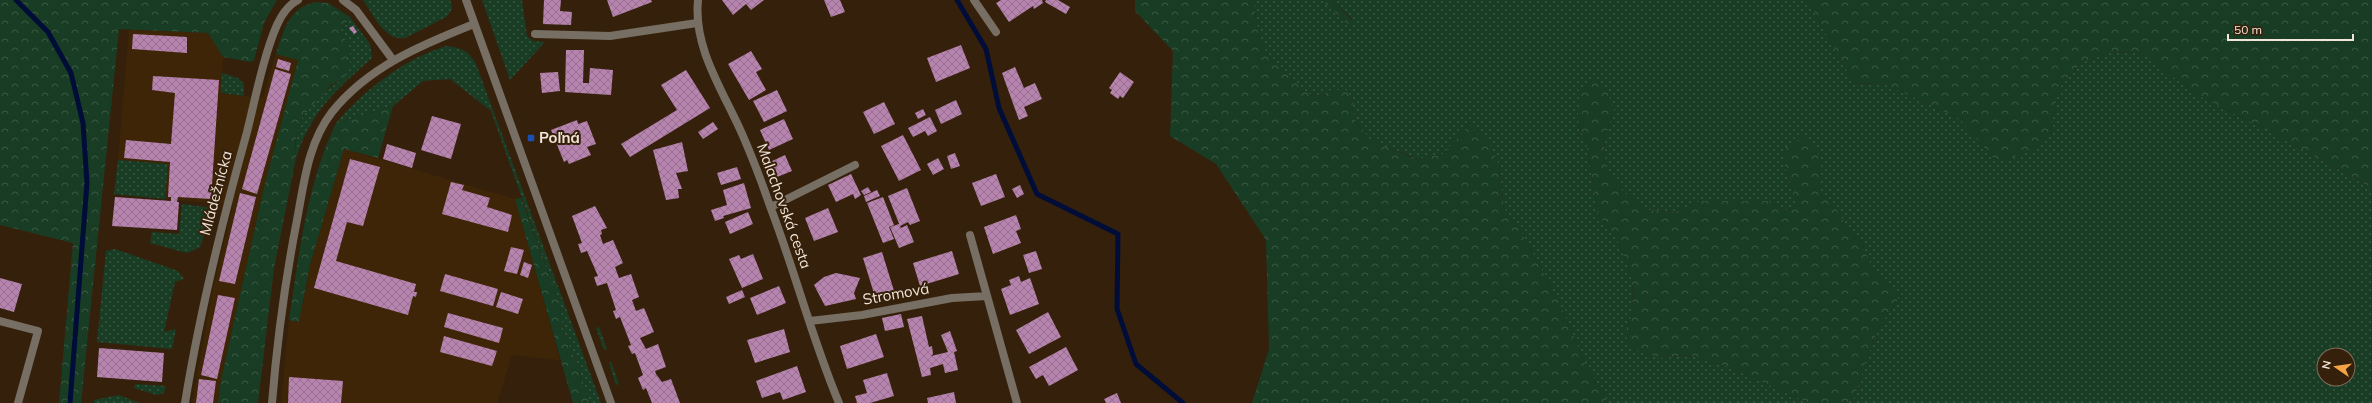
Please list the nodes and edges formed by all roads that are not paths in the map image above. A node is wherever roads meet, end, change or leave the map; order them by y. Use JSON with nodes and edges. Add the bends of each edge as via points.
{"nodes":[{"id":1,"x":298,"y":0,"type":"edge"},
{"id":2,"x":343,"y":0,"type":"edge"},
{"id":3,"x":466,"y":0,"type":"edge"},
{"id":4,"x":698,"y":0,"type":"edge"},
{"id":5,"x":974,"y":0,"type":"edge"},
{"id":6,"x":697,"y":22,"type":"junction"},
{"id":7,"x":474,"y":24,"type":"junction"},
{"id":8,"x":996,"y":32,"type":"dead end"},
{"id":9,"x":535,"y":34,"type":"dead end"},
{"id":10,"x":393,"y":60,"type":"junction"},
{"id":11,"x":855,"y":165,"type":"dead end"},
{"id":12,"x":771,"y":207,"type":"junction"},
{"id":13,"x":970,"y":234,"type":"dead end"},
{"id":14,"x":987,"y":296,"type":"junction"},
{"id":15,"x":0,"y":321,"type":"edge"},
{"id":16,"x":810,"y":321,"type":"junction"},
{"id":17,"x":18,"y":403,"type":"edge"},
{"id":18,"x":185,"y":403,"type":"edge"},
{"id":19,"x":272,"y":403,"type":"edge"},
{"id":20,"x":611,"y":403,"type":"edge"},
{"id":21,"x":839,"y":403,"type":"edge"},
{"id":22,"x":1017,"y":403,"type":"edge"}],
"edges":[{"from":1,"to":18,"type":"street","name":"Mládežnícka","via":[[287,8],[277,25],[263,73],[211,268]]},
{"from":2,"to":10,"type":"street","via":[[356,10]]},
{"from":3,"to":7,"type":"street"},
{"from":4,"to":6,"type":"street","name":"Malachovská cesta"},
{"from":5,"to":8,"type":"street"},
{"from":6,"to":9,"type":"street","via":[[610,36]]},
{"from":6,"to":12,"type":"street","name":"Malachovská cesta","via":[[703,47]]},
{"from":7,"to":10,"type":"street"},
{"from":7,"to":20,"type":"street"},
{"from":10,"to":19,"type":"street","via":[[354,89],[332,113],[314,140],[288,267]]},
{"from":11,"to":12,"type":"street"},
{"from":12,"to":16,"type":"street","name":"Malachovská cesta"},
{"from":13,"to":14,"type":"street"},
{"from":14,"to":16,"type":"street","name":"Stromová","via":[[952,298]]},
{"from":14,"to":22,"type":"street"},
{"from":15,"to":17,"type":"street","via":[[38,331]]},
{"from":16,"to":21,"type":"street","name":"Malachovská cesta"}]}
